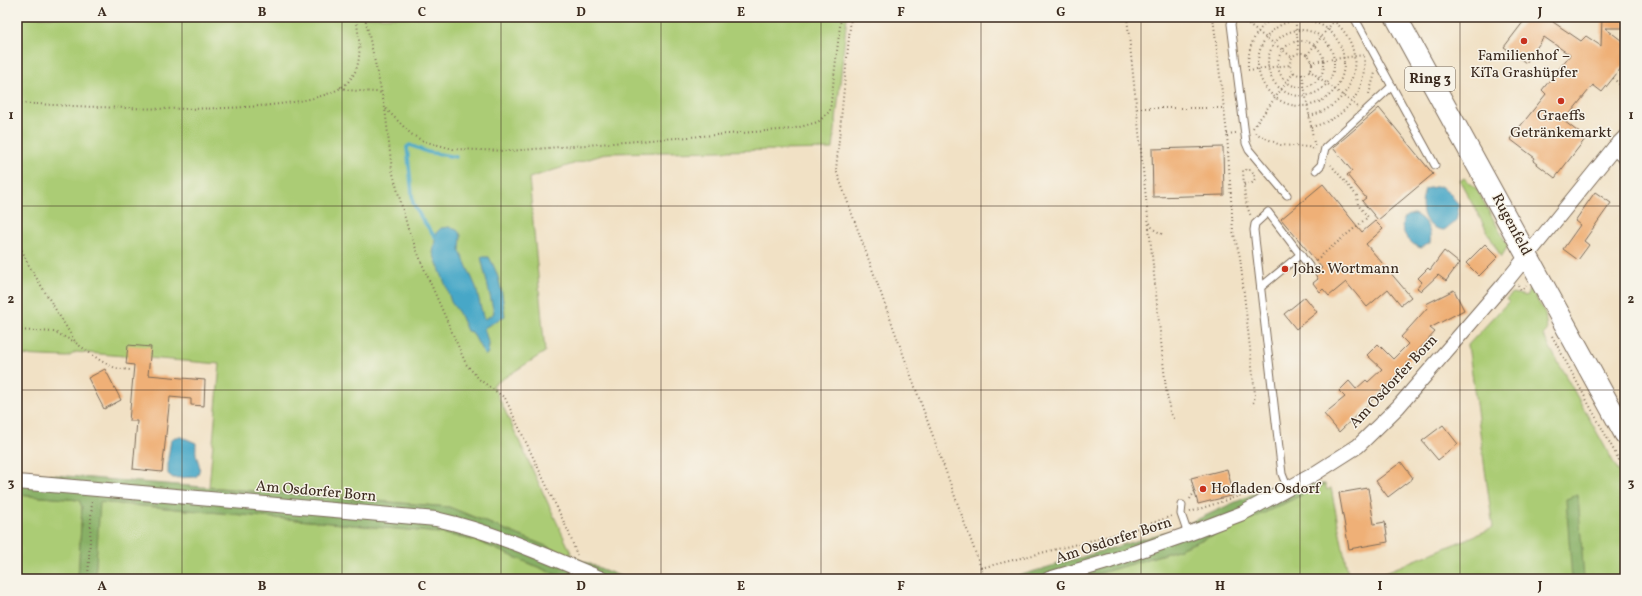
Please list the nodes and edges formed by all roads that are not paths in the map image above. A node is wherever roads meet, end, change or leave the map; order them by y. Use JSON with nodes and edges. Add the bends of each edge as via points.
{"nodes":[{"id":1,"x":1232,"y":17,"type":"edge"},
{"id":2,"x":1354,"y":17,"type":"edge"},
{"id":3,"x":1396,"y":17,"type":"edge"},
{"id":4,"x":1392,"y":86,"type":"junction"},
{"id":5,"x":1625,"y":137,"type":"edge"},
{"id":6,"x":1614,"y":148,"type":"junction"},
{"id":7,"x":1625,"y":157,"type":"edge"},
{"id":8,"x":1435,"y":165,"type":"dead end"},
{"id":9,"x":1316,"y":170,"type":"dead end"},
{"id":10,"x":1287,"y":195,"type":"dead end"},
{"id":11,"x":1301,"y":254,"type":"junction"},
{"id":12,"x":1527,"y":255,"type":"junction"},
{"id":13,"x":1309,"y":266,"type":"road end"},
{"id":14,"x":1261,"y":288,"type":"junction"},
{"id":15,"x":1625,"y":434,"type":"edge"},
{"id":16,"x":17,"y":482,"type":"edge"},
{"id":17,"x":1288,"y":489,"type":"junction"},
{"id":18,"x":1182,"y":505,"type":"dead end"},
{"id":19,"x":1188,"y":534,"type":"junction"},
{"id":20,"x":602,"y":579,"type":"edge"},
{"id":21,"x":1049,"y":579,"type":"edge"}],
"edges":[{"from":1,"to":10,"type":"lane","via":[[1246,143]]},
{"from":2,"to":4,"type":"lane"},
{"from":3,"to":12,"type":"main road","name":"Rugenfeld","number":"Ring 3"},
{"from":4,"to":8,"type":"lane"},
{"from":4,"to":9,"type":"lane","via":[[1324,148],[1321,165]]},
{"from":5,"to":6,"type":"street","name":"Am Osdorfer Born"},
{"from":6,"to":7,"type":"street"},
{"from":6,"to":12,"type":"street","name":"Am Osdorfer Born"},
{"from":11,"to":13,"type":"lane"},
{"from":11,"to":14,"type":"lane"},
{"from":11,"to":14,"type":"lane","via":[[1268,212],[1255,224],[1254,230]]},
{"from":12,"to":15,"type":"main road","name":"Rugenfeld","number":"Ring 3"},
{"from":12,"to":17,"type":"street","name":"Am Osdorfer Born","via":[[1383,423],[1358,446]]},
{"from":14,"to":17,"type":"lane","via":[[1282,474]]},
{"from":16,"to":20,"type":"street","name":"Am Osdorfer Born","via":[[436,519],[494,535]]},
{"from":17,"to":19,"type":"street","name":"Am Osdorfer Born","via":[[1243,513]]},
{"from":18,"to":19,"type":"lane"},
{"from":19,"to":21,"type":"street","name":"Am Osdorfer Born"}]}
